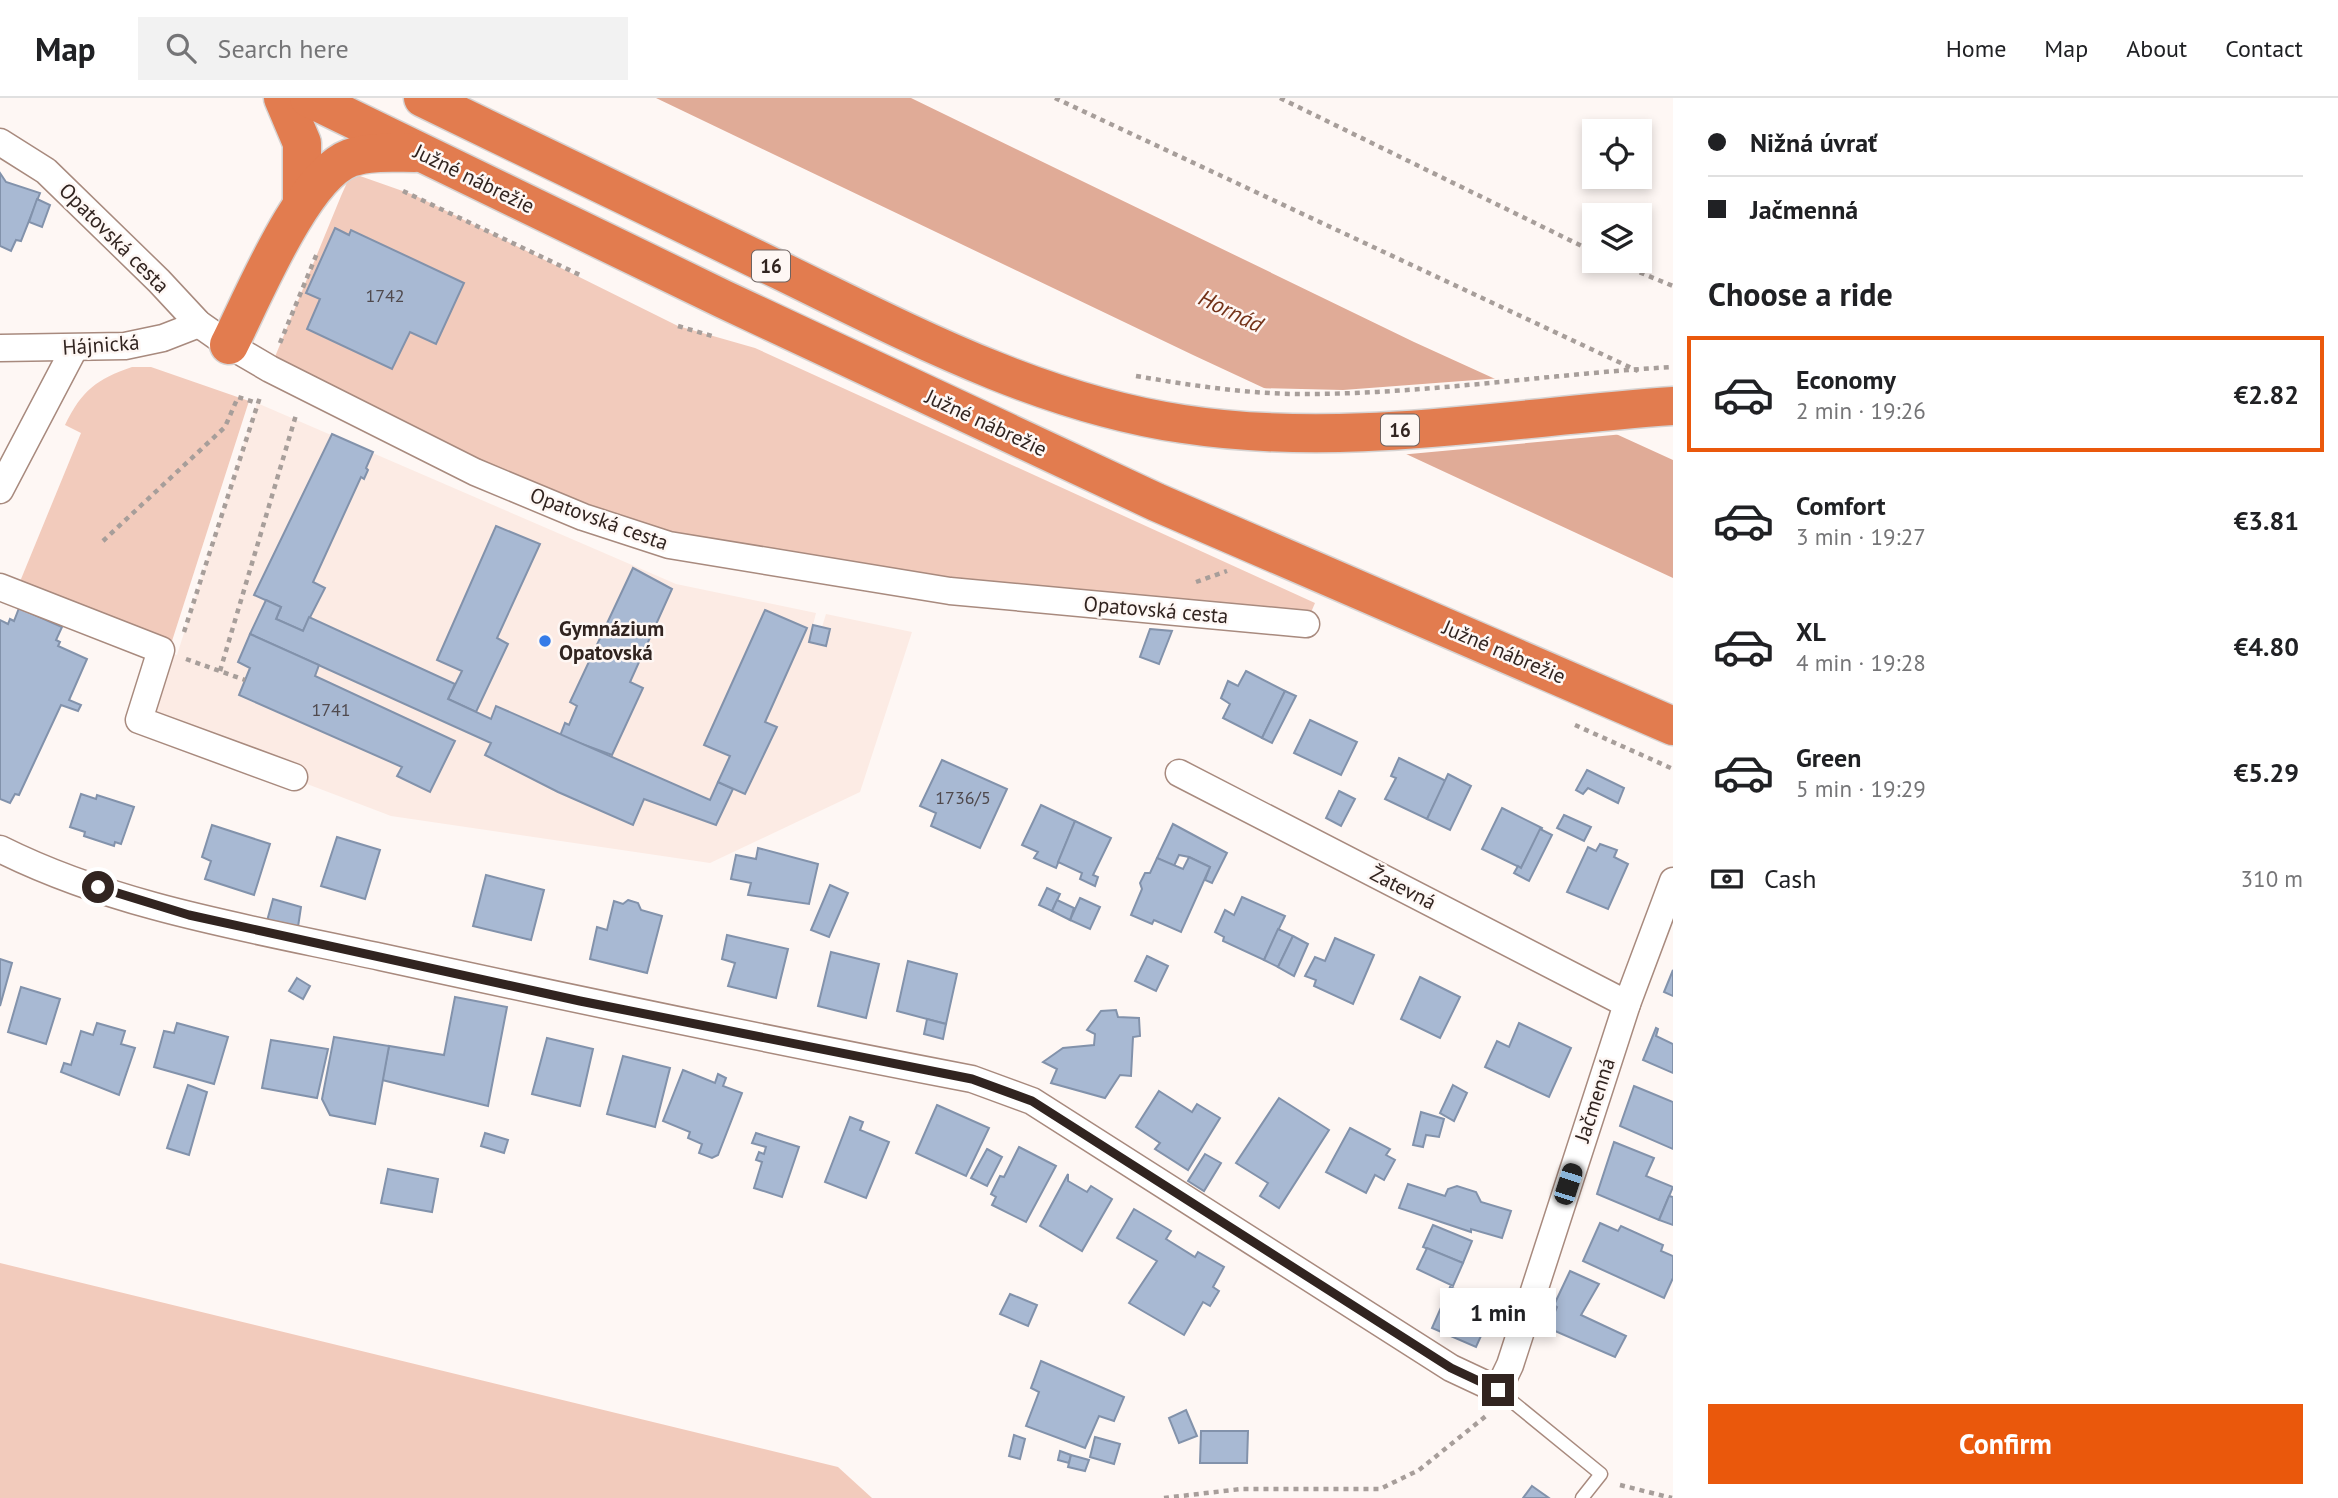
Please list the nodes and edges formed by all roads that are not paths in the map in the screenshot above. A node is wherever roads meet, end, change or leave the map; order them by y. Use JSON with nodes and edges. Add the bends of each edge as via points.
{"nodes":[{"id":1,"x":283,"y":98,"type":"edge"},
{"id":2,"x":309,"y":98,"type":"edge"},
{"id":3,"x":423,"y":98,"type":"edge"},
{"id":4,"x":0,"y":142,"type":"edge"},
{"id":5,"x":420,"y":153,"type":"junction"},
{"id":6,"x":302,"y":202,"type":"junction"},
{"id":7,"x":214,"y":335,"type":"junction"},
{"id":8,"x":0,"y":348,"type":"edge"},
{"id":9,"x":74,"y":349,"type":"junction"},
{"id":10,"x":1673,"y":406,"type":"edge"},
{"id":11,"x":0,"y":490,"type":"edge"},
{"id":12,"x":0,"y":587,"type":"edge"},
{"id":13,"x":1306,"y":624,"type":"dead end"},
{"id":14,"x":1637,"y":709,"type":"junction"},
{"id":15,"x":1673,"y":726,"type":"edge"},
{"id":16,"x":1673,"y":753,"type":"edge"},
{"id":17,"x":1180,"y":773,"type":"dead end"},
{"id":18,"x":294,"y":777,"type":"dead end"},
{"id":19,"x":0,"y":849,"type":"edge"},
{"id":20,"x":1673,"y":881,"type":"edge"},
{"id":21,"x":1627,"y":1004,"type":"junction"},
{"id":22,"x":1498,"y":1390,"type":"junction"},
{"id":23,"x":1582,"y":1498,"type":"edge"}],
"edges":[{"from":1,"to":6,"type":"highway","via":[[302,143]]},
{"from":2,"to":5,"type":"highway","name":"Južné nábrežie","number":"16"},
{"from":3,"to":10,"type":"highway","number":"16","via":[[899,329],[1065,397],[1128,413],[1234,430],[1320,433]]},
{"from":4,"to":7,"type":"street","name":"Opatovská cesta","via":[[46,171]]},
{"from":5,"to":6,"type":"highway","via":[[353,157],[337,164]]},
{"from":5,"to":14,"type":"highway","name":"Južné nábrežie","number":"16","via":[[1156,502]]},
{"from":6,"to":7,"type":"highway"},
{"from":7,"to":9,"type":"street","name":"Hájnická"},
{"from":7,"to":13,"type":"street","name":"Opatovská cesta","via":[[270,369],[475,472],[583,517],[670,545],[950,591]]},
{"from":8,"to":9,"type":"street","name":"Hájnická"},
{"from":9,"to":11,"type":"street"},
{"from":12,"to":18,"type":"street","via":[[169,653],[139,720]]},
{"from":14,"to":15,"type":"highway","name":"Južné nábrežie","number":"16"},
{"from":14,"to":16,"type":"highway"},
{"from":17,"to":21,"type":"street","name":"Žatevná"},
{"from":19,"to":22,"type":"street","via":[[40,869],[189,915],[1006,1089],[1032,1101],[1451,1368]]},
{"from":20,"to":21,"type":"street","name":"Jačmenná"},
{"from":21,"to":22,"type":"street","name":"Jačmenná"},
{"from":22,"to":23,"type":"lane","via":[[1601,1474]]}]}
